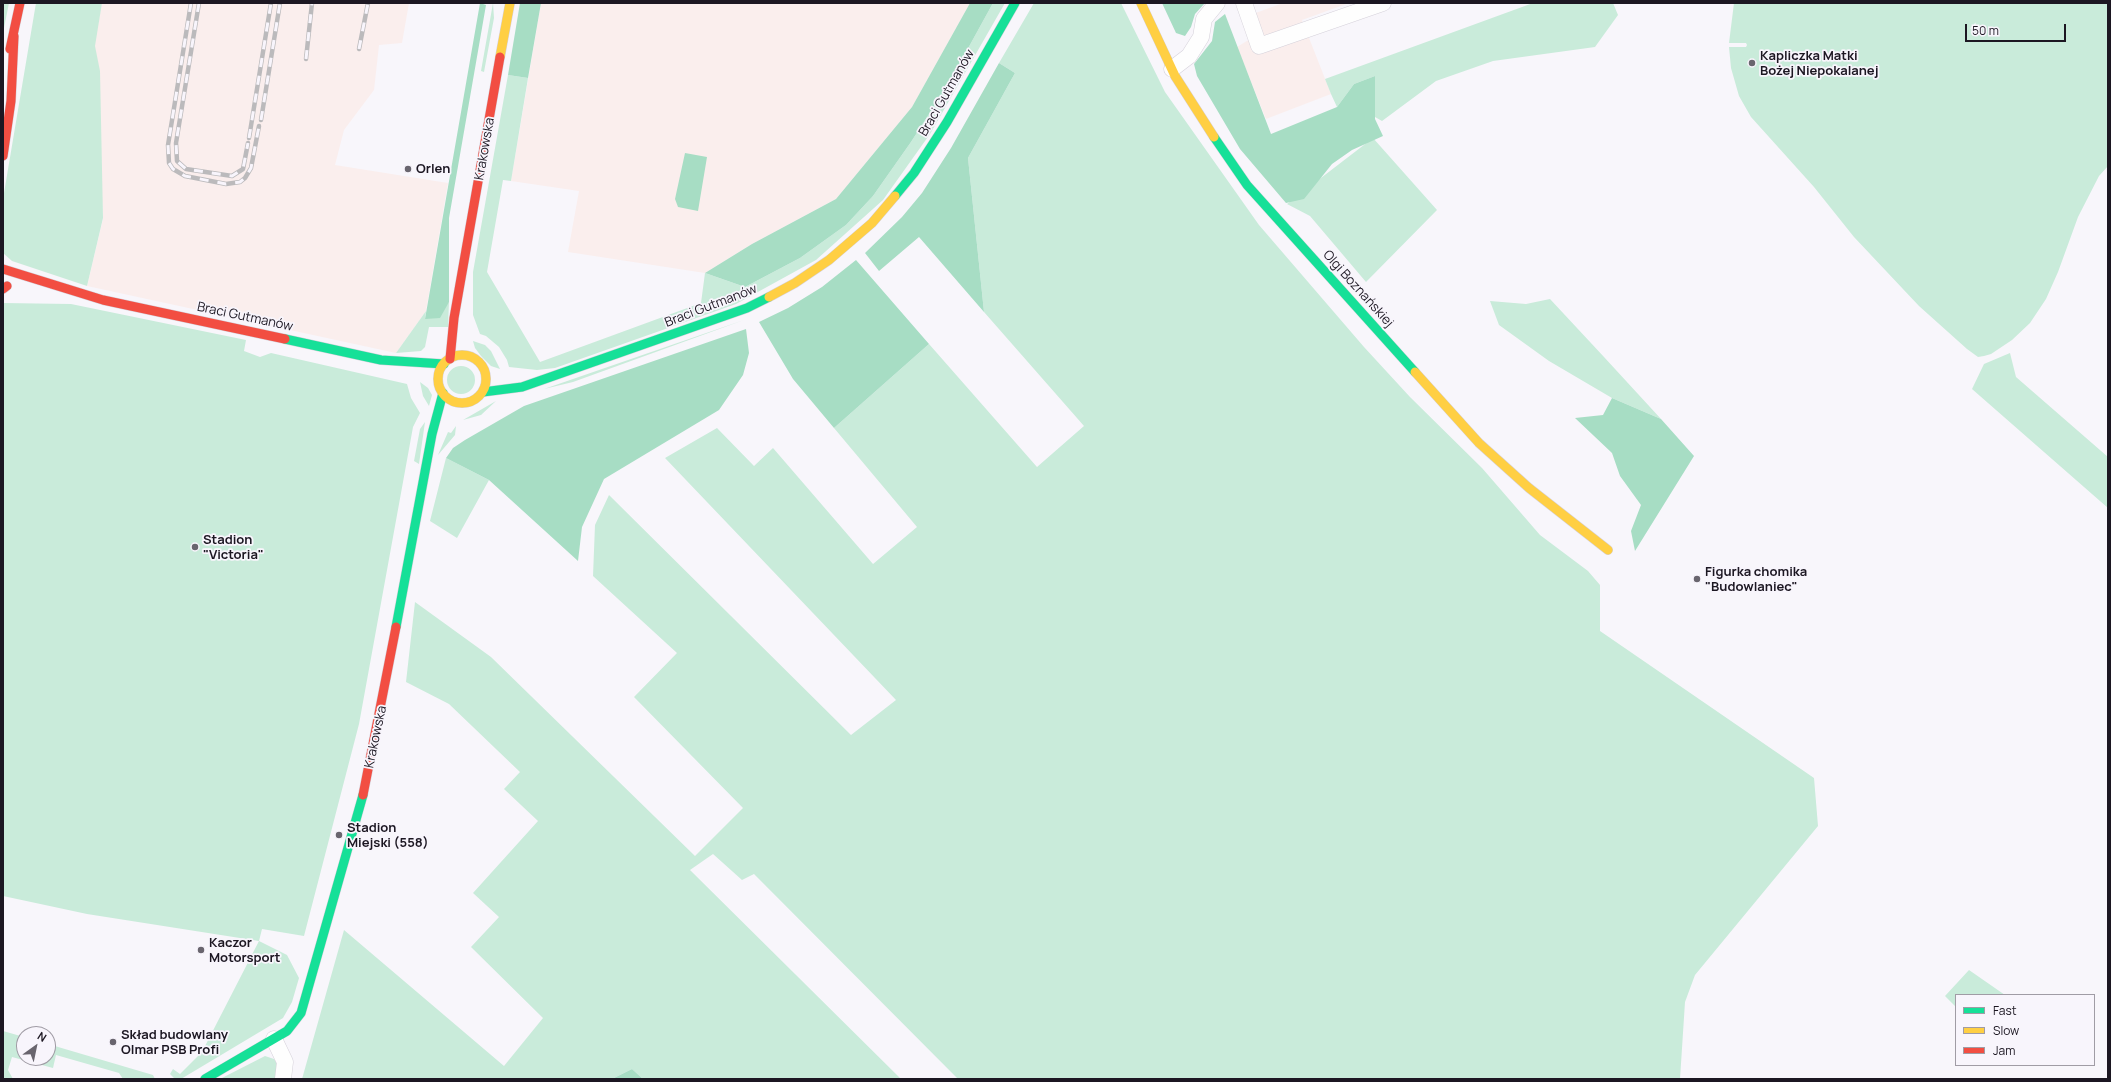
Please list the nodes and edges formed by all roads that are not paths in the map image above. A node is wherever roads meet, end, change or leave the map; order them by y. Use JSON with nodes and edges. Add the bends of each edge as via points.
{"nodes":[{"id":1,"x":20,"y":3,"type":"edge"},
{"id":2,"x":510,"y":3,"type":"edge"},
{"id":3,"x":1014,"y":3,"type":"edge"},
{"id":4,"x":1141,"y":3,"type":"edge"},
{"id":5,"x":1217,"y":3,"type":"edge"},
{"id":6,"x":1244,"y":3,"type":"edge"},
{"id":7,"x":1383,"y":3,"type":"edge"},
{"id":8,"x":14,"y":36,"type":"junction"},
{"id":9,"x":3,"y":69,"type":"edge"},
{"id":10,"x":1172,"y":69,"type":"junction"},
{"id":11,"x":3,"y":156,"type":"edge"},
{"id":12,"x":3,"y":269,"type":"edge"},
{"id":13,"x":459,"y":295,"type":"junction"},
{"id":14,"x":58,"y":296,"type":"dead end"},
{"id":15,"x":103,"y":300,"type":"junction"},
{"id":16,"x":465,"y":318,"type":"dead end"},
{"id":17,"x":470,"y":349,"type":"dead end"},
{"id":18,"x":473,"y":358,"type":"junction"},
{"id":19,"x":381,"y":360,"type":"junction"},
{"id":20,"x":447,"y":362,"type":"junction"},
{"id":21,"x":483,"y":368,"type":"junction"},
{"id":22,"x":407,"y":372,"type":"dead end"},
{"id":23,"x":492,"y":373,"type":"dead end"},
{"id":24,"x":523,"y":376,"type":"dead end"},
{"id":25,"x":542,"y":380,"type":"junction"},
{"id":26,"x":438,"y":386,"type":"junction"},
{"id":27,"x":483,"y":392,"type":"junction"},
{"id":28,"x":464,"y":403,"type":"junction"},
{"id":29,"x":456,"y":410,"type":"dead end"},
{"id":30,"x":443,"y":432,"type":"dead end"},
{"id":31,"x":429,"y":457,"type":"junction"},
{"id":32,"x":1608,"y":550,"type":"dead end"},
{"id":33,"x":274,"y":1038,"type":"junction"},
{"id":34,"x":205,"y":1079,"type":"edge"},
{"id":35,"x":283,"y":1079,"type":"edge"}],
"edges":[{"from":1,"to":8,"type":"street"},
{"from":2,"to":13,"type":"street","name":"Krakowska"},
{"from":3,"to":25,"type":"street","name":"Braci Gutmanów","via":[[947,122],[914,172],[887,207],[849,244],[795,283],[747,308]]},
{"from":4,"to":10,"type":"street","name":"Olgi Boznańskiej"},
{"from":5,"to":10,"type":"street","via":[[1204,19],[1201,37],[1189,56]]},
{"from":6,"to":7,"type":"street","via":[[1259,46]]},
{"from":8,"to":9,"type":"street"},
{"from":8,"to":11,"type":"street","via":[[12,88]]},
{"from":10,"to":32,"type":"street","name":"Olgi Boznańskiej","via":[[1204,123],[1248,185],[1479,443],[1529,488]]},
{"from":12,"to":15,"type":"street","name":"Braci Gutmanów"},
{"from":13,"to":16,"type":"street","name":"Krakowska"},
{"from":13,"to":20,"type":"street","name":"Krakowska"},
{"from":14,"to":15,"type":"street","name":"Braci Gutmanów"},
{"from":15,"to":19,"type":"street","name":"Braci Gutmanów"},
{"from":17,"to":18,"type":"street"},
{"from":18,"to":20,"type":"street","via":[[462,356]]},
{"from":18,"to":21,"type":"street"},
{"from":19,"to":20,"type":"street","name":"Braci Gutmanów"},
{"from":19,"to":22,"type":"street","name":"Braci Gutmanów"},
{"from":20,"to":26,"type":"street","via":[[440,370]]},
{"from":21,"to":23,"type":"street"},
{"from":21,"to":27,"type":"street","via":[[486,380]]},
{"from":24,"to":25,"type":"street"},
{"from":25,"to":27,"type":"street","name":"Braci Gutmanów","via":[[522,387]]},
{"from":26,"to":28,"type":"street","via":[[452,401]]},
{"from":26,"to":31,"type":"street","name":"Krakowska"},
{"from":27,"to":28,"type":"street","via":[[478,398]]},
{"from":28,"to":29,"type":"street"},
{"from":30,"to":31,"type":"street","name":"Krakowska"},
{"from":31,"to":33,"type":"street","name":"Krakowska","via":[[366,783],[301,1013],[291,1028]]},
{"from":33,"to":34,"type":"street"},
{"from":33,"to":35,"type":"street","via":[[285,1062]]}]}
